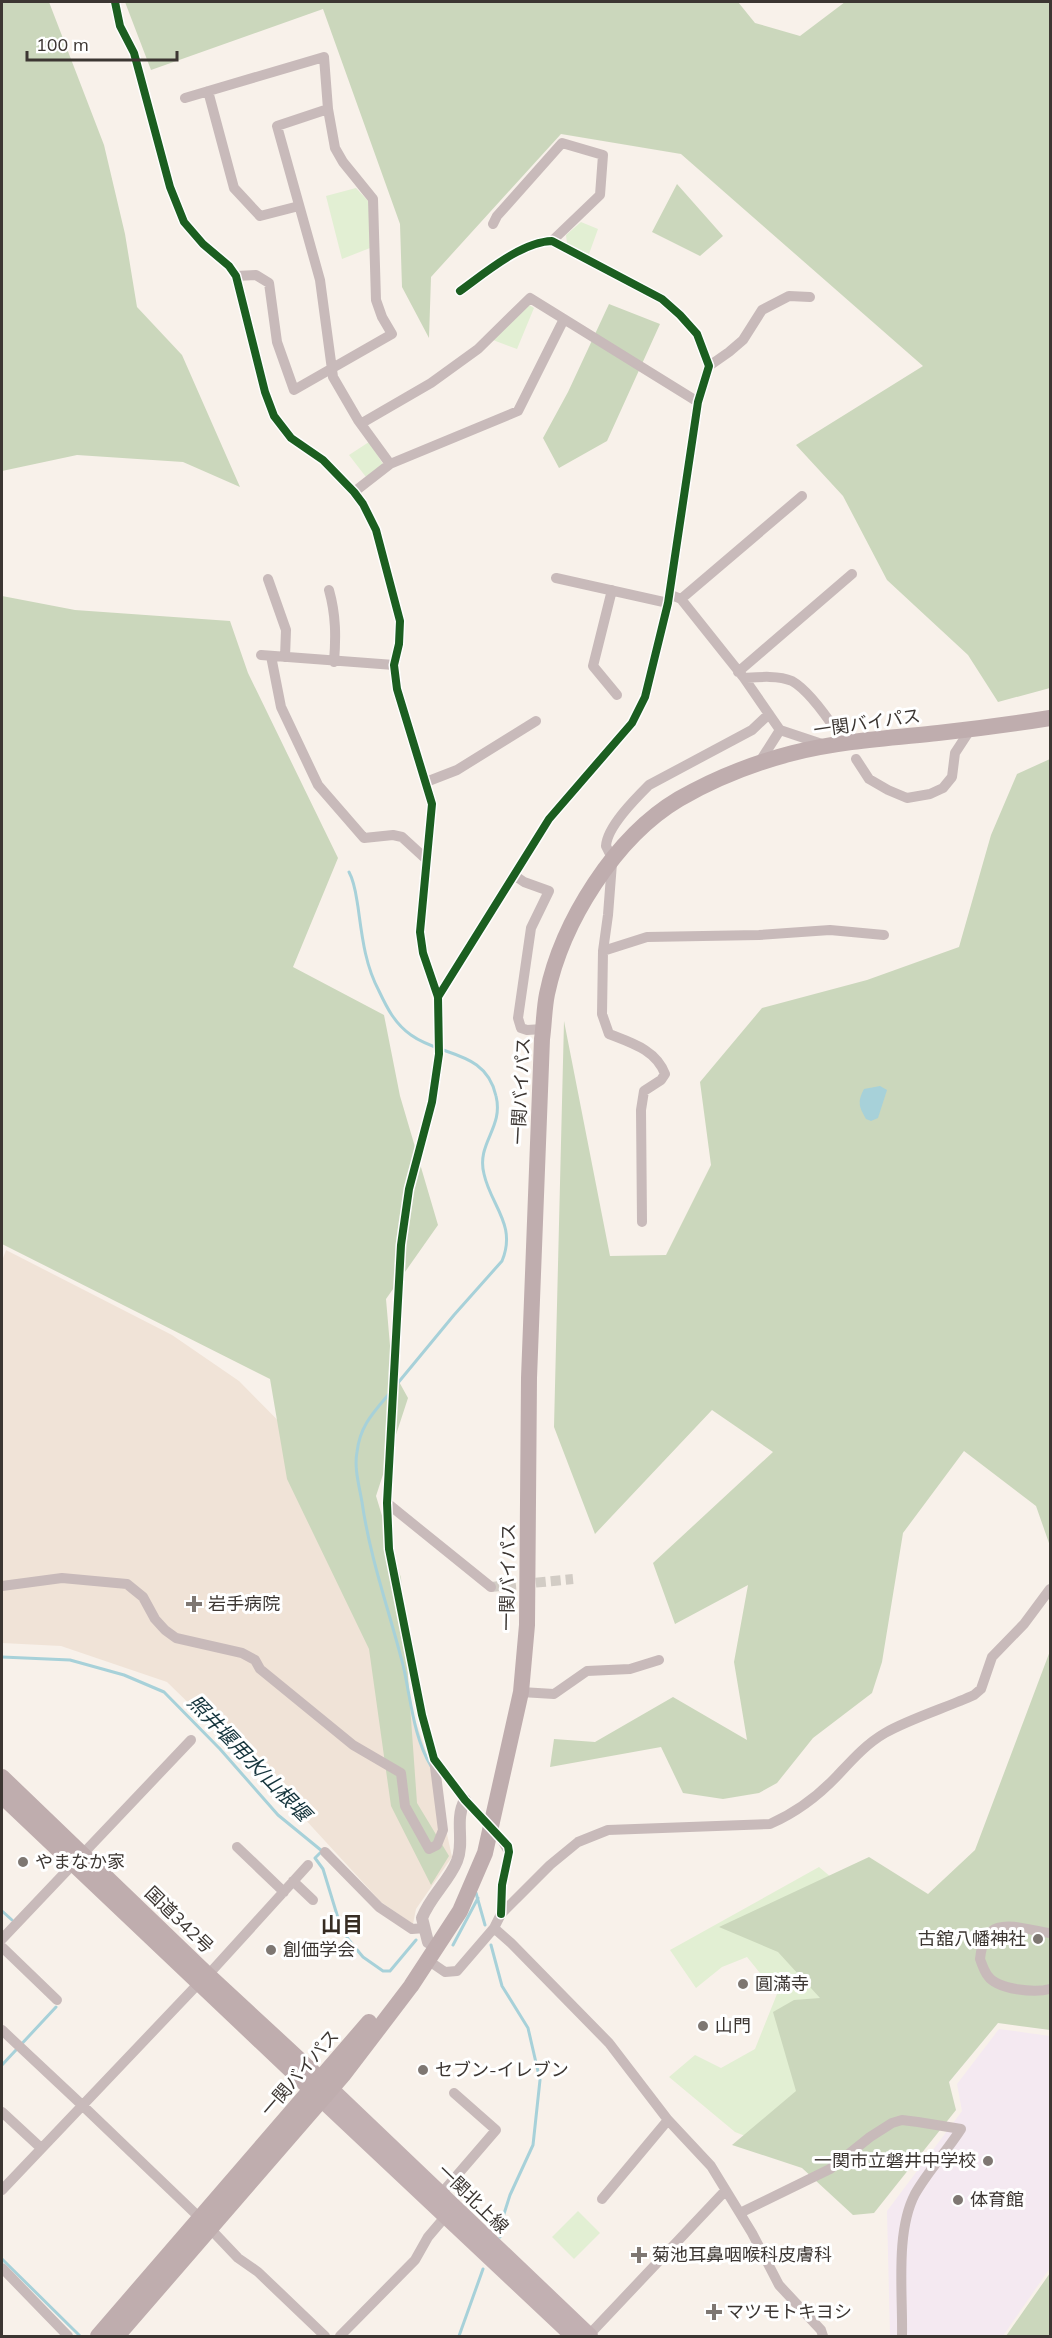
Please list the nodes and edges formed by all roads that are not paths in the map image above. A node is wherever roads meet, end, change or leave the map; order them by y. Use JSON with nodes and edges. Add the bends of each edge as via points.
{"nodes":[{"id":1,"x":115,"y":2,"type":"edge"},
{"id":2,"x":207,"y":91,"type":"junction"},
{"id":3,"x":185,"y":98,"type":"dead end"},
{"id":4,"x":327,"y":109,"type":"junction"},
{"id":5,"x":299,"y":206,"type":"junction"},
{"id":6,"x":493,"y":224,"type":"dead end"},
{"id":7,"x":552,"y":241,"type":"junction"},
{"id":8,"x":236,"y":276,"type":"junction"},
{"id":9,"x":460,"y":291,"type":"dead end"},
{"id":10,"x":810,"y":297,"type":"dead end"},
{"id":11,"x":564,"y":320,"type":"junction"},
{"id":12,"x":709,"y":366,"type":"junction"},
{"id":13,"x":331,"y":369,"type":"junction"},
{"id":14,"x":698,"y":402,"type":"junction"},
{"id":15,"x":362,"y":423,"type":"junction"},
{"id":16,"x":390,"y":464,"type":"junction"},
{"id":17,"x":354,"y":492,"type":"junction"},
{"id":18,"x":802,"y":496,"type":"dead end"},
{"id":19,"x":852,"y":574,"type":"dead end"},
{"id":20,"x":556,"y":578,"type":"dead end"},
{"id":21,"x":268,"y":579,"type":"dead end"},
{"id":22,"x":329,"y":590,"type":"dead end"},
{"id":23,"x":612,"y":590,"type":"junction"},
{"id":24,"x":668,"y":598,"type":"junction"},
{"id":25,"x":681,"y":599,"type":"junction"},
{"id":26,"x":285,"y":657,"type":"junction"},
{"id":27,"x":334,"y":662,"type":"junction"},
{"id":28,"x":394,"y":665,"type":"junction"},
{"id":29,"x":741,"y":675,"type":"junction"},
{"id":30,"x":617,"y":694,"type":"dead end"},
{"id":31,"x":769,"y":714,"type":"junction"},
{"id":32,"x":1050,"y":718,"type":"edge"},
{"id":33,"x":536,"y":721,"type":"dead end"},
{"id":34,"x":780,"y":730,"type":"junction"},
{"id":35,"x":970,"y":730,"type":"junction"},
{"id":36,"x":834,"y":739,"type":"junction"},
{"id":37,"x":856,"y":759,"type":"dead end"},
{"id":38,"x":759,"y":763,"type":"junction"},
{"id":39,"x":426,"y":782,"type":"junction"},
{"id":40,"x":614,"y":858,"type":"junction"},
{"id":41,"x":426,"y":860,"type":"junction"},
{"id":42,"x":514,"y":875,"type":"junction"},
{"id":43,"x":884,"y":935,"type":"dead end"},
{"id":44,"x":603,"y":951,"type":"junction"},
{"id":45,"x":438,"y":997,"type":"junction"},
{"id":46,"x":543,"y":1029,"type":"junction"},
{"id":47,"x":642,"y":1222,"type":"dead end"},
{"id":48,"x":387,"y":1503,"type":"junction"},
{"id":49,"x":2,"y":1586,"type":"edge"},
{"id":50,"x":491,"y":1587,"type":"tunnel mouth"},
{"id":51,"x":1050,"y":1589,"type":"edge"},
{"id":52,"x":659,"y":1660,"type":"dead end"},
{"id":53,"x":521,"y":1692,"type":"junction"},
{"id":54,"x":191,"y":1740,"type":"dead end"},
{"id":55,"x":434,"y":1759,"type":"junction"},
{"id":56,"x":2,"y":1777,"type":"edge"},
{"id":57,"x":2,"y":1796,"type":"edge"},
{"id":58,"x":465,"y":1800,"type":"junction"},
{"id":59,"x":490,"y":1816,"type":"junction"},
{"id":60,"x":502,"y":1840,"type":"dead end"},
{"id":61,"x":237,"y":1847,"type":"dead end"},
{"id":62,"x":325,"y":1852,"type":"dead end"},
{"id":63,"x":77,"y":1858,"type":"junction"},
{"id":64,"x":308,"y":1865,"type":"dead end"},
{"id":65,"x":293,"y":1881,"type":"junction"},
{"id":66,"x":284,"y":1892,"type":"junction"},
{"id":67,"x":313,"y":1900,"type":"dead end"},
{"id":68,"x":501,"y":1914,"type":"junction"},
{"id":69,"x":494,"y":1928,"type":"junction"},
{"id":70,"x":1050,"y":1933,"type":"edge"},
{"id":71,"x":427,"y":1935,"type":"junction"},
{"id":72,"x":2,"y":1939,"type":"edge"},
{"id":73,"x":2,"y":1947,"type":"edge"},
{"id":74,"x":429,"y":1961,"type":"junction"},
{"id":75,"x":203,"y":1980,"type":"junction"},
{"id":76,"x":1050,"y":1989,"type":"edge"},
{"id":77,"x":57,"y":2000,"type":"dead end"},
{"id":78,"x":2,"y":2030,"type":"edge"},
{"id":79,"x":321,"y":2090,"type":"junction"},
{"id":80,"x":454,"y":2093,"type":"dead end"},
{"id":81,"x":82,"y":2104,"type":"junction"},
{"id":82,"x":2,"y":2112,"type":"edge"},
{"id":83,"x":668,"y":2120,"type":"junction"},
{"id":84,"x":41,"y":2148,"type":"junction"},
{"id":85,"x":2,"y":2190,"type":"edge"},
{"id":86,"x":725,"y":2191,"type":"junction"},
{"id":87,"x":440,"y":2195,"type":"junction"},
{"id":88,"x":602,"y":2199,"type":"dead end"},
{"id":89,"x":740,"y":2213,"type":"junction"},
{"id":90,"x":446,"y":2217,"type":"junction"},
{"id":91,"x":205,"y":2224,"type":"junction"},
{"id":92,"x":2,"y":2268,"type":"edge"},
{"id":93,"x":585,"y":2336,"type":"edge"},
{"id":94,"x":68,"y":2337,"type":"edge"},
{"id":95,"x":98,"y":2337,"type":"edge"},
{"id":96,"x":117,"y":2337,"type":"edge"},
{"id":97,"x":325,"y":2337,"type":"edge"},
{"id":98,"x":340,"y":2337,"type":"edge"},
{"id":99,"x":823,"y":2337,"type":"edge"},
{"id":100,"x":902,"y":2337,"type":"edge"}],
"edges":[{"from":1,"to":8,"type":"street","via":[[184,222]]},
{"from":2,"to":3,"type":"street"},
{"from":2,"to":4,"type":"street","via":[[324,57]]},
{"from":2,"to":5,"type":"street","via":[[234,188],[260,216]]},
{"from":4,"to":5,"type":"street","via":[[277,126]]},
{"from":4,"to":13,"type":"street","via":[[335,148],[373,199],[376,300],[392,334]]},
{"from":5,"to":13,"type":"street","via":[[320,280]]},
{"from":6,"to":7,"type":"street","via":[[562,143],[603,154],[600,195]]},
{"from":7,"to":9,"type":"street","via":[[532,245]]},
{"from":7,"to":12,"type":"street","via":[[662,299],[697,334]]},
{"from":8,"to":13,"type":"street","via":[[250,274],[268,283],[278,342],[294,390]]},
{"from":8,"to":17,"type":"street","via":[[274,416],[291,438],[324,460]]},
{"from":10,"to":12,"type":"street","via":[[789,296],[762,310],[742,340]]},
{"from":11,"to":14,"type":"street"},
{"from":11,"to":15,"type":"street","via":[[530,298],[478,350]]},
{"from":11,"to":16,"type":"street","via":[[518,411]]},
{"from":12,"to":14,"type":"street"},
{"from":13,"to":15,"type":"street"},
{"from":14,"to":24,"type":"street"},
{"from":15,"to":16,"type":"street"},
{"from":16,"to":17,"type":"street"},
{"from":17,"to":28,"type":"street","via":[[376,530],[400,621]]},
{"from":18,"to":25,"type":"street"},
{"from":19,"to":29,"type":"street"},
{"from":20,"to":23,"type":"street"},
{"from":21,"to":26,"type":"street","via":[[286,630]]},
{"from":22,"to":27,"type":"street","via":[[334,607]]},
{"from":23,"to":24,"type":"street"},
{"from":23,"to":30,"type":"street","via":[[593,666]]},
{"from":24,"to":25,"type":"street"},
{"from":24,"to":42,"type":"street","via":[[645,697],[632,723],[549,819]]},
{"from":25,"to":29,"type":"street"},
{"from":26,"to":27,"type":"street"},
{"from":26,"to":41,"type":"street","via":[[266,656],[281,707],[318,785],[364,838],[402,837]]},
{"from":27,"to":28,"type":"street"},
{"from":28,"to":39,"type":"street","via":[[397,689]]},
{"from":29,"to":31,"type":"street"},
{"from":29,"to":36,"type":"street","via":[[791,681],[812,699]]},
{"from":31,"to":34,"type":"street"},
{"from":31,"to":40,"type":"street","via":[[752,730],[649,785],[610,833],[606,846]]},
{"from":32,"to":35,"type":"highway","name":"一関バイパス"},
{"from":33,"to":39,"type":"street","via":[[457,770]]},
{"from":34,"to":36,"type":"street"},
{"from":34,"to":38,"type":"street"},
{"from":35,"to":36,"type":"highway","name":"一関バイパス","via":[[870,740]]},
{"from":35,"to":37,"type":"street","via":[[955,753],[952,777],[943,788],[930,794],[907,798],[888,790],[869,779]]},
{"from":36,"to":38,"type":"highway","name":"一関バイパス"},
{"from":38,"to":40,"type":"highway","name":"一関バイパス","via":[[679,799],[643,826]]},
{"from":39,"to":41,"type":"street","via":[[432,804]]},
{"from":40,"to":44,"type":"street"},
{"from":40,"to":46,"type":"highway","name":"一関バイパス","via":[[581,906],[562,946],[547,994]]},
{"from":41,"to":45,"type":"street","via":[[420,932]]},
{"from":42,"to":45,"type":"street"},
{"from":42,"to":46,"type":"street","via":[[549,891],[531,928],[518,1017],[521,1028]]},
{"from":43,"to":44,"type":"street","via":[[830,930],[647,937]]},
{"from":44,"to":47,"type":"street","via":[[602,1014],[609,1034],[652,1054],[665,1074],[644,1091],[641,1110]]},
{"from":45,"to":48,"type":"street","via":[[439,1053],[432,1102],[409,1189],[402,1245]]},
{"from":46,"to":53,"type":"highway","name":"一関バイパス","via":[[529,1378],[527,1624]]},
{"from":48,"to":50,"type":"street"},
{"from":48,"to":55,"type":"street","via":[[390,1559]]},
{"from":49,"to":55,"type":"street","via":[[62,1578],[127,1584],[143,1597],[155,1619],[176,1638],[242,1653],[255,1660],[260,1669],[353,1745],[401,1773],[405,1806],[429,1849],[437,1845],[442,1830]]},
{"from":51,"to":68,"type":"street","via":[[992,1657],[981,1689],[885,1733],[785,1817],[770,1824],[608,1830],[578,1842]]},
{"from":52,"to":53,"type":"street","via":[[630,1669],[587,1671],[554,1694]]},
{"from":53,"to":59,"type":"highway","name":"一関バイパス"},
{"from":54,"to":63,"type":"street"},
{"from":55,"to":58,"type":"street"},
{"from":56,"to":63,"type":"highway","name":"国道342号"},
{"from":57,"to":63,"type":"highway","name":"国道342号"},
{"from":58,"to":59,"type":"street"},
{"from":58,"to":71,"type":"street","via":[[459,1817],[459,1858],[424,1912]]},
{"from":59,"to":71,"type":"highway","name":"一関バイパス","via":[[462,1884]]},
{"from":59,"to":74,"type":"highway","name":"一関バイパス","via":[[485,1853],[460,1911]]},
{"from":60,"to":68,"type":"street","via":[[509,1852]]},
{"from":61,"to":66,"type":"street"},
{"from":62,"to":71,"type":"street","via":[[378,1907]]},
{"from":63,"to":72,"type":"street"},
{"from":63,"to":75,"type":"highway","name":"国道342号"},
{"from":64,"to":65,"type":"street"},
{"from":65,"to":66,"type":"street"},
{"from":65,"to":67,"type":"street"},
{"from":66,"to":75,"type":"street"},
{"from":68,"to":69,"type":"street"},
{"from":69,"to":74,"type":"street","via":[[457,1971],[445,1972]]},
{"from":69,"to":83,"type":"street","via":[[609,2043]]},
{"from":70,"to":76,"type":"street","via":[[995,1927],[987,1935],[980,1959],[988,1977],[1000,1985],[1032,1992]]},
{"from":71,"to":79,"type":"highway","name":"一関バイパス","via":[[402,1981]]},
{"from":73,"to":77,"type":"street"},
{"from":74,"to":79,"type":"highway","name":"一関バイパス"},
{"from":75,"to":79,"type":"highway","name":"国道342号"},
{"from":75,"to":81,"type":"street"},
{"from":78,"to":81,"type":"street"},
{"from":79,"to":87,"type":"main road","name":"一関北上線"},
{"from":79,"to":90,"type":"main road","name":"一関北上線"},
{"from":79,"to":91,"type":"highway","name":"一関バイパス"},
{"from":80,"to":87,"type":"street","via":[[496,2130]]},
{"from":81,"to":84,"type":"street"},
{"from":81,"to":91,"type":"street"},
{"from":82,"to":84,"type":"street"},
{"from":83,"to":86,"type":"street","via":[[711,2166]]},
{"from":83,"to":88,"type":"street"},
{"from":84,"to":85,"type":"street"},
{"from":86,"to":89,"type":"street"},
{"from":86,"to":93,"type":"street"},
{"from":87,"to":93,"type":"main road","name":"一関北上線"},
{"from":89,"to":99,"type":"street","via":[[779,2284]]},
{"from":89,"to":100,"type":"street","via":[[830,2169],[892,2123],[910,2121],[961,2129],[927,2175],[908,2211],[902,2250]]},
{"from":90,"to":93,"type":"main road","name":"一関北上線"},
{"from":90,"to":98,"type":"street","via":[[428,2236],[415,2260]]},
{"from":91,"to":95,"type":"highway","name":"一関バイパス"},
{"from":91,"to":96,"type":"highway","name":"一関バイパス"},
{"from":91,"to":97,"type":"street"},
{"from":92,"to":94,"type":"street"}]}
